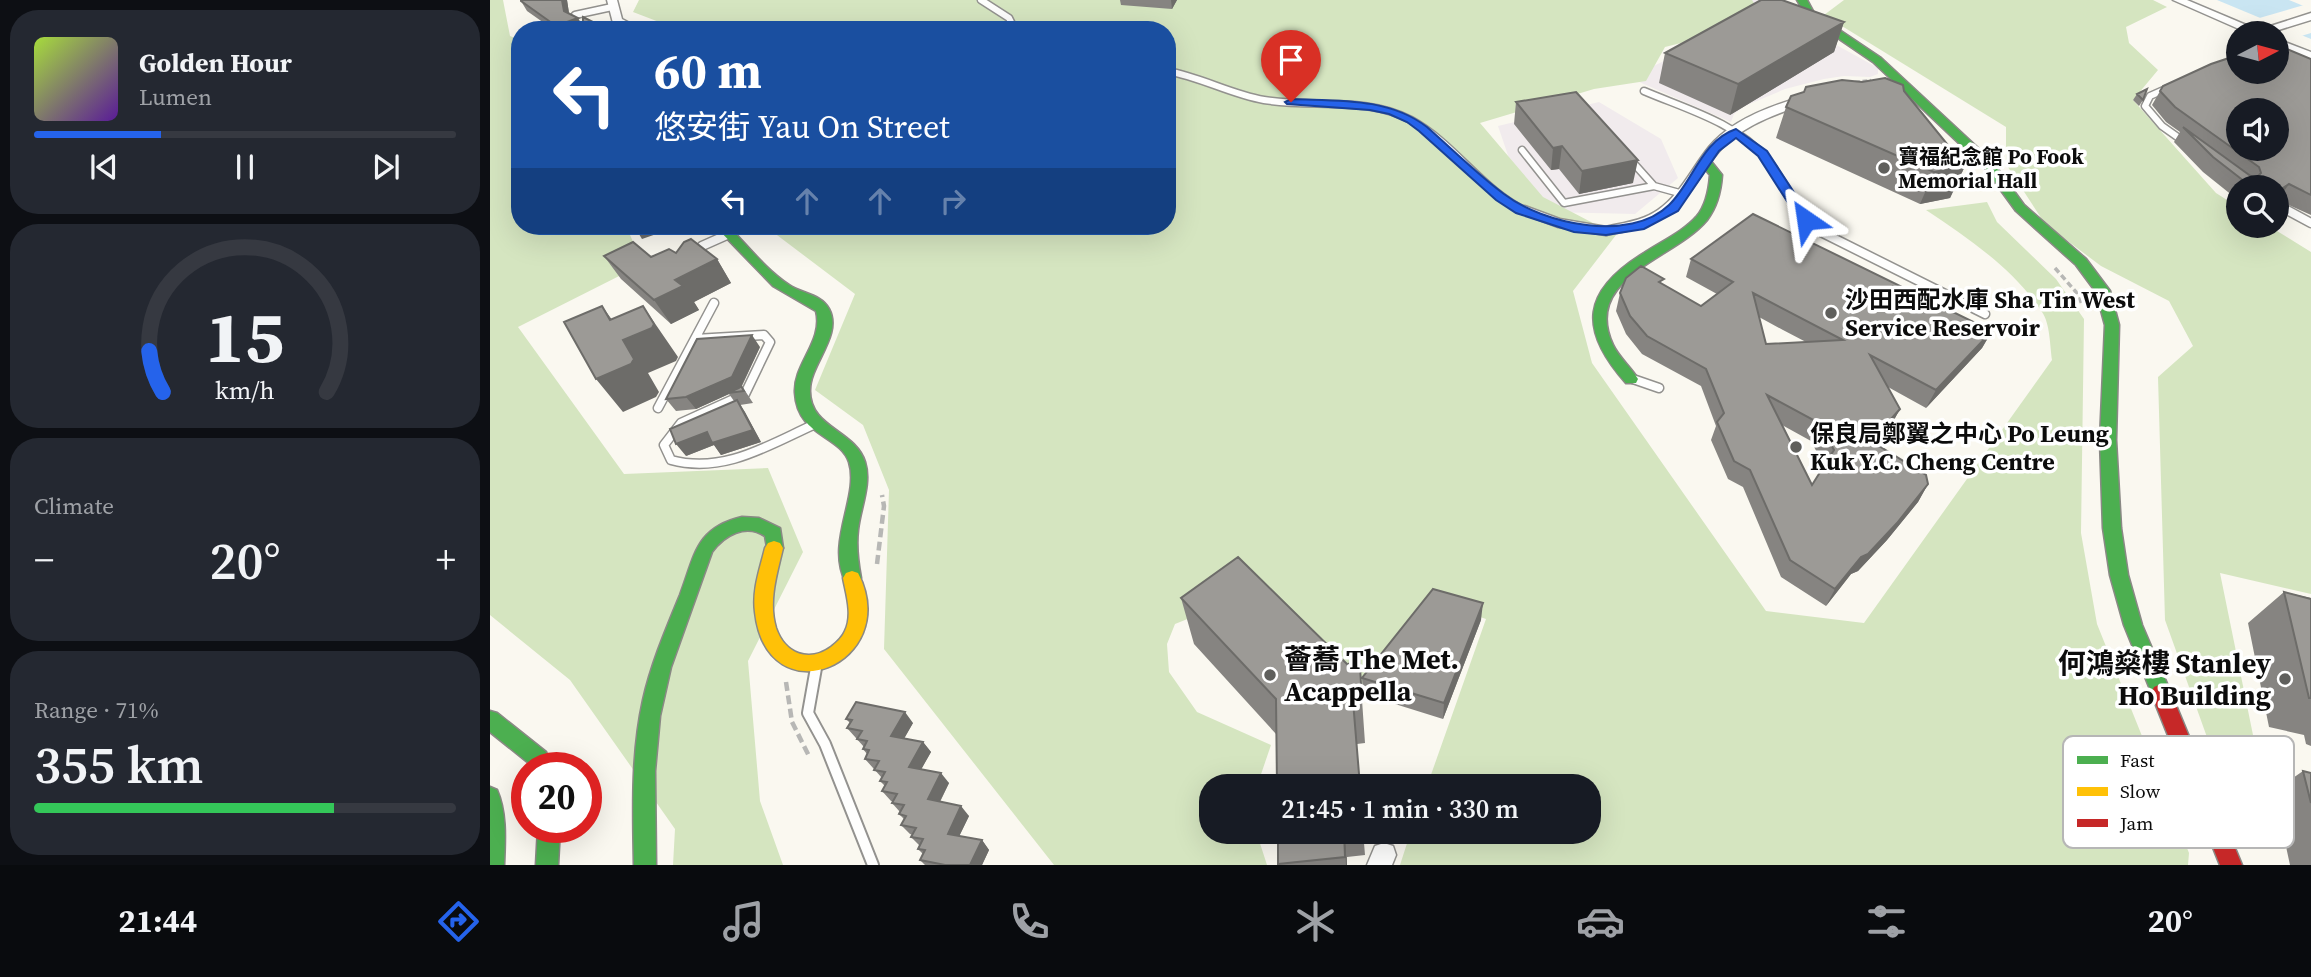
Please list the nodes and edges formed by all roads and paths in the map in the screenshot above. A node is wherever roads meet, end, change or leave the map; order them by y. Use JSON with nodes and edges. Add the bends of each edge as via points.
{"nodes":[{"id":1,"x":981,"y":0,"type":"edge"},
{"id":2,"x":1802,"y":0,"type":"edge"},
{"id":3,"x":2178,"y":0,"type":"edge"},
{"id":4,"x":612,"y":4,"type":"edge"},
{"id":5,"x":575,"y":15,"type":"edge"},
{"id":6,"x":2311,"y":16,"type":"edge"},
{"id":7,"x":617,"y":21,"type":"edge"},
{"id":8,"x":1010,"y":21,"type":"edge"},
{"id":9,"x":2229,"y":21,"type":"edge"},
{"id":10,"x":2289,"y":24,"type":"edge"},
{"id":11,"x":2289,"y":48,"type":"edge"},
{"id":12,"x":2311,"y":56,"type":"edge"},
{"id":13,"x":1176,"y":73,"type":"edge"},
{"id":14,"x":2175,"y":85,"type":"edge"},
{"id":15,"x":1906,"y":87,"type":"junction"},
{"id":16,"x":1888,"y":88,"type":"edge"},
{"id":17,"x":1644,"y":91,"type":"dead end"},
{"id":18,"x":1818,"y":96,"type":"edge"},
{"id":19,"x":1736,"y":133,"type":"junction"},
{"id":20,"x":1522,"y":150,"type":"dead end"},
{"id":21,"x":2197,"y":152,"type":"edge"},
{"id":22,"x":1627,"y":155,"type":"edge"},
{"id":23,"x":1706,"y":163,"type":"junction"},
{"id":24,"x":1654,"y":186,"type":"junction"},
{"id":25,"x":1683,"y":194,"type":"junction"},
{"id":26,"x":2289,"y":211,"type":"edge"},
{"id":27,"x":2311,"y":223,"type":"edge"},
{"id":28,"x":1606,"y":231,"type":"joint"},
{"id":29,"x":718,"y":235,"type":"edge"},
{"id":30,"x":730,"y":235,"type":"edge"},
{"id":31,"x":691,"y":262,"type":"edge"},
{"id":32,"x":714,"y":303,"type":"dead end"},
{"id":33,"x":1985,"y":314,"type":"dead end"},
{"id":34,"x":695,"y":339,"type":"junction"},
{"id":35,"x":1631,"y":379,"type":"joint"},
{"id":36,"x":1659,"y":388,"type":"dead end"},
{"id":37,"x":657,"y":408,"type":"dead end"},
{"id":38,"x":815,"y":424,"type":"junction"},
{"id":39,"x":817,"y":663,"type":"junction"},
{"id":40,"x":782,"y":673,"type":"dead end"},
{"id":41,"x":490,"y":720,"type":"edge"},
{"id":42,"x":2178,"y":736,"type":"edge"},
{"id":43,"x":530,"y":752,"type":"edge"},
{"id":44,"x":809,"y":756,"type":"dead end"},
{"id":45,"x":490,"y":797,"type":"edge"},
{"id":46,"x":548,"y":843,"type":"edge"},
{"id":47,"x":2224,"y":848,"type":"edge"},
{"id":48,"x":493,"y":865,"type":"edge"},
{"id":49,"x":547,"y":865,"type":"edge"},
{"id":50,"x":645,"y":865,"type":"edge"},
{"id":51,"x":873,"y":865,"type":"edge"},
{"id":52,"x":2231,"y":865,"type":"edge"}],
"edges":[{"from":1,"to":8,"type":"lane"},
{"from":2,"to":15,"type":"street","via":[[1810,15],[1877,60]]},
{"from":3,"to":9,"type":"street"},
{"from":4,"to":5,"type":"lane"},
{"from":4,"to":7,"type":"street"},
{"from":6,"to":10,"type":"street"},
{"from":11,"to":12,"type":"street"},
{"from":13,"to":28,"type":"lane","via":[[1265,100],[1393,112],[1427,132],[1521,211],[1574,228]]},
{"from":14,"to":21,"type":"lane","via":[[2150,96],[2145,106],[2162,126]]},
{"from":15,"to":16,"type":"street"},
{"from":15,"to":42,"type":"street","via":[[1989,164],[2028,216],[2091,273],[2108,302],[2112,325],[2108,440],[2119,575],[2133,625]]},
{"from":17,"to":19,"type":"lane"},
{"from":18,"to":19,"type":"street","via":[[1790,104]]},
{"from":19,"to":23,"type":"street","via":[[1714,149]]},
{"from":19,"to":33,"type":"lane","via":[[1762,154],[1806,220],[1819,231]]},
{"from":20,"to":24,"type":"lane","via":[[1564,203]]},
{"from":22,"to":24,"type":"lane"},
{"from":23,"to":25,"type":"street"},
{"from":23,"to":35,"type":"street","via":[[1716,175],[1704,214],[1674,241],[1627,271],[1607,293],[1597,319],[1599,341],[1615,366]]},
{"from":24,"to":25,"type":"lane"},
{"from":25,"to":28,"type":"street","via":[[1673,208],[1639,226]]},
{"from":26,"to":27,"type":"lane"},
{"from":29,"to":31,"type":"lane"},
{"from":30,"to":38,"type":"street","via":[[788,291],[820,306],[826,318],[802,381],[804,403]]},
{"from":32,"to":34,"type":"lane"},
{"from":34,"to":37,"type":"lane"},
{"from":34,"to":38,"type":"lane","via":[[764,335],[770,342],[745,394],[673,430],[664,445],[671,460],[691,466],[718,464]]},
{"from":35,"to":36,"type":"lane"},
{"from":38,"to":39,"type":"street","via":[[852,452],[858,468],[847,542],[859,626],[843,649]]},
{"from":39,"to":50,"type":"street","via":[[800,665],[785,656],[767,627],[764,599],[774,534],[765,526],[751,524],[717,534],[699,558],[654,698],[643,795]]},
{"from":39,"to":51,"type":"lane","via":[[808,713]]},
{"from":40,"to":44,"type":"path","via":[[792,722]]},
{"from":41,"to":43,"type":"street"},
{"from":45,"to":48,"type":"street"},
{"from":46,"to":49,"type":"street"},
{"from":47,"to":52,"type":"street"}]}
